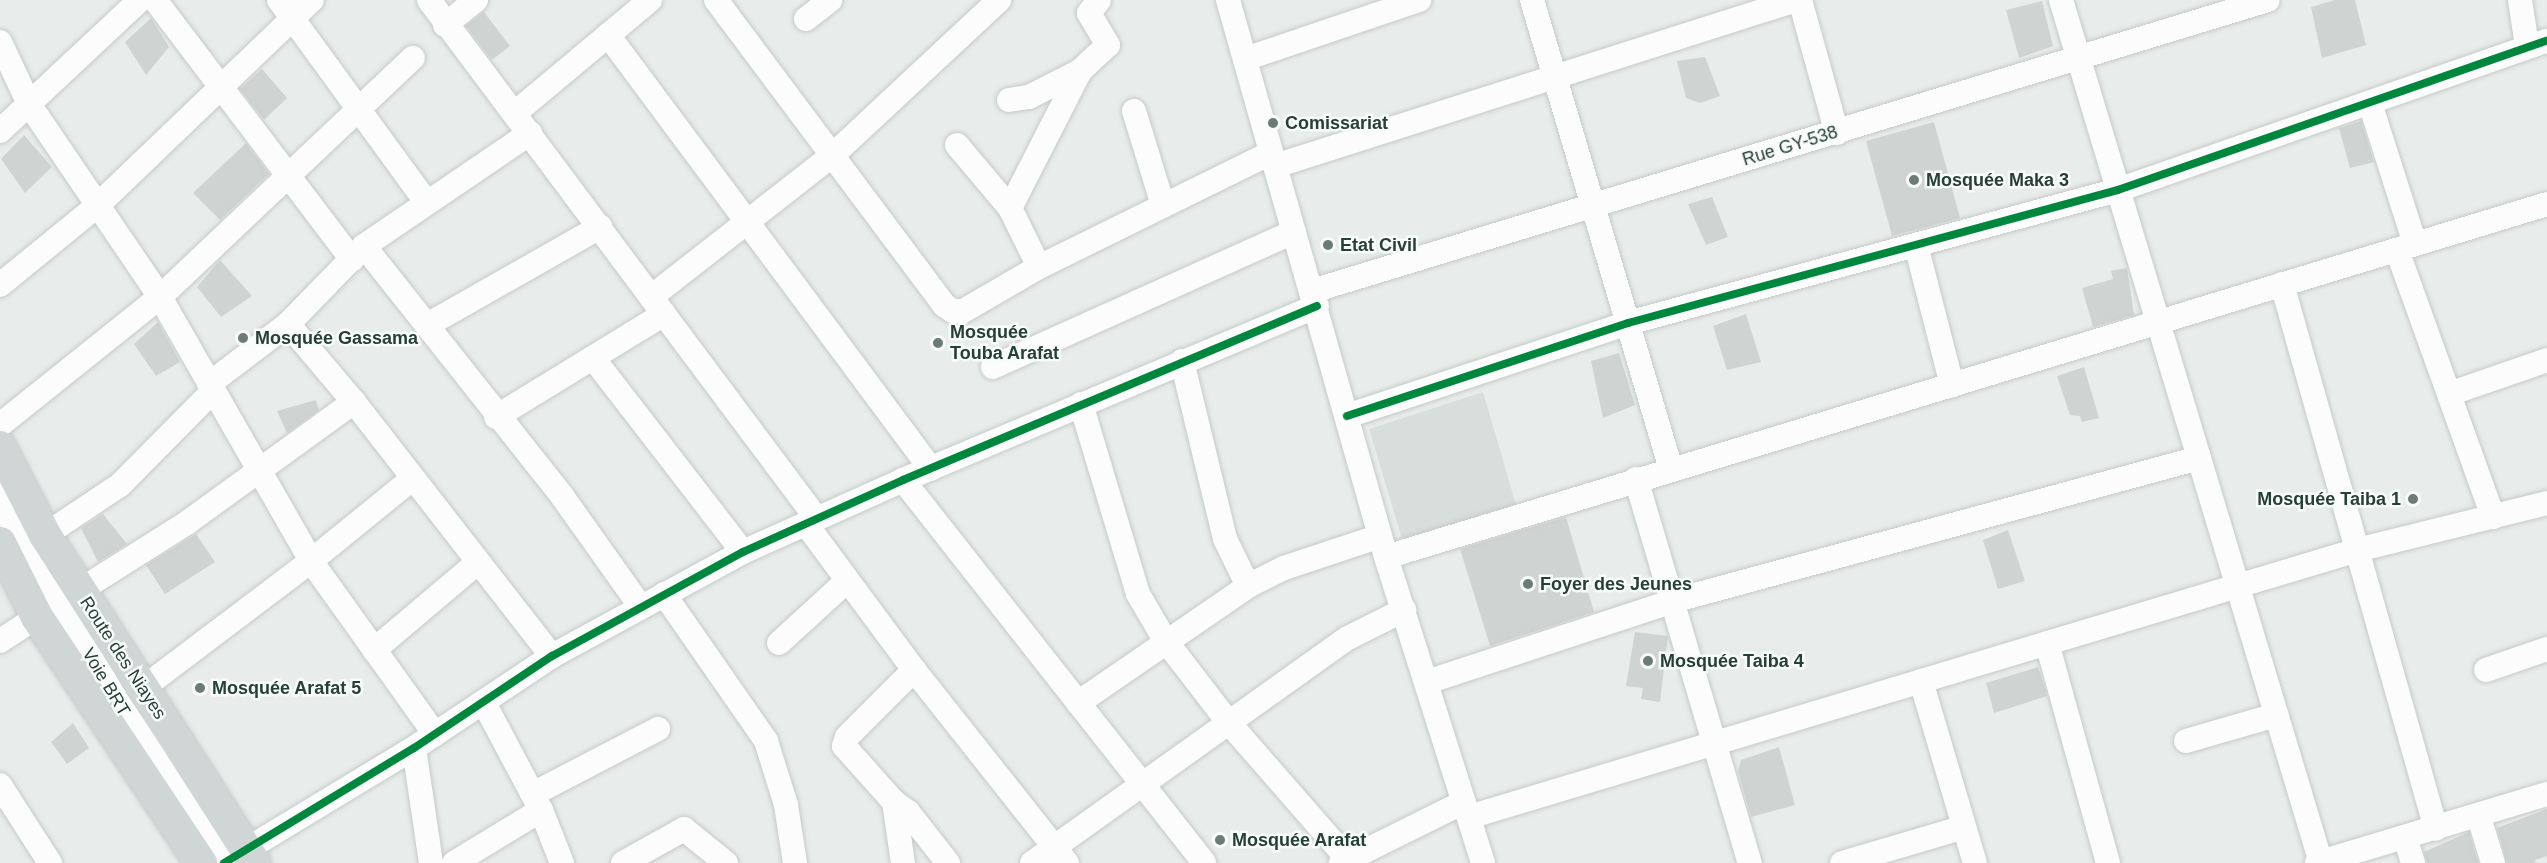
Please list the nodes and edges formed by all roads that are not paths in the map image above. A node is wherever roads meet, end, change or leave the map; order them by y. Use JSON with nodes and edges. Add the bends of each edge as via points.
{"nodes":[{"id":1,"x":140,"y":0,"type":"edge"},
{"id":2,"x":155,"y":0,"type":"edge"},
{"id":3,"x":312,"y":0,"type":"edge"},
{"id":4,"x":429,"y":0,"type":"edge"},
{"id":5,"x":476,"y":0,"type":"edge"},
{"id":6,"x":650,"y":0,"type":"edge"},
{"id":7,"x":716,"y":0,"type":"edge"},
{"id":8,"x":830,"y":0,"type":"edge"},
{"id":9,"x":999,"y":0,"type":"edge"},
{"id":10,"x":1099,"y":0,"type":"edge"},
{"id":11,"x":1228,"y":0,"type":"edge"},
{"id":12,"x":1419,"y":0,"type":"edge"},
{"id":13,"x":1533,"y":0,"type":"edge"},
{"id":14,"x":1798,"y":0,"type":"edge"},
{"id":15,"x":2061,"y":0,"type":"edge"},
{"id":16,"x":2268,"y":0,"type":"edge"},
{"id":17,"x":2520,"y":0,"type":"edge"},
{"id":18,"x":286,"y":9,"type":"edge"},
{"id":19,"x":806,"y":19,"type":"dead end"},
{"id":20,"x":446,"y":25,"type":"junction"},
{"id":21,"x":608,"y":35,"type":"junction"},
{"id":22,"x":0,"y":42,"type":"edge"},
{"id":23,"x":2537,"y":44,"type":"edge"},
{"id":24,"x":413,"y":58,"type":"dead end"},
{"id":25,"x":1245,"y":59,"type":"junction"},
{"id":26,"x":2079,"y":60,"type":"junction"},
{"id":27,"x":1080,"y":71,"type":"junction"},
{"id":28,"x":1555,"y":77,"type":"junction"},
{"id":29,"x":218,"y":87,"type":"junction"},
{"id":30,"x":1010,"y":100,"type":"dead end"},
{"id":31,"x":2370,"y":103,"type":"junction"},
{"id":32,"x":29,"y":104,"type":"junction"},
{"id":33,"x":359,"y":109,"type":"junction"},
{"id":34,"x":1134,"y":111,"type":"dead end"},
{"id":35,"x":514,"y":113,"type":"junction"},
{"id":36,"x":0,"y":131,"type":"edge"},
{"id":37,"x":530,"y":133,"type":"junction"},
{"id":38,"x":1837,"y":133,"type":"junction"},
{"id":39,"x":957,"y":145,"type":"dead end"},
{"id":40,"x":834,"y":154,"type":"junction"},
{"id":41,"x":1273,"y":160,"type":"junction"},
{"id":42,"x":288,"y":176,"type":"junction"},
{"id":43,"x":2118,"y":190,"type":"junction"},
{"id":44,"x":427,"y":203,"type":"junction"},
{"id":45,"x":2547,"y":204,"type":"edge"},
{"id":46,"x":98,"y":205,"type":"junction"},
{"id":47,"x":1163,"y":205,"type":"junction"},
{"id":48,"x":1593,"y":205,"type":"junction"},
{"id":49,"x":1010,"y":208,"type":"junction"},
{"id":50,"x":747,"y":222,"type":"junction"},
{"id":51,"x":600,"y":227,"type":"junction"},
{"id":52,"x":1294,"y":232,"type":"junction"},
{"id":53,"x":1916,"y":245,"type":"junction"},
{"id":54,"x":2406,"y":247,"type":"junction"},
{"id":55,"x":358,"y":253,"type":"junction"},
{"id":56,"x":1039,"y":267,"type":"junction"},
{"id":57,"x":2282,"y":284,"type":"junction"},
{"id":58,"x":0,"y":285,"type":"edge"},
{"id":59,"x":160,"y":297,"type":"junction"},
{"id":60,"x":1315,"y":298,"type":"junction"},
{"id":61,"x":657,"y":305,"type":"junction"},
{"id":62,"x":2158,"y":322,"type":"junction"},
{"id":63,"x":1628,"y":323,"type":"junction"},
{"id":64,"x":288,"y":324,"type":"junction"},
{"id":65,"x":429,"y":324,"type":"junction"},
{"id":66,"x":593,"y":358,"type":"junction"},
{"id":67,"x":2547,"y":360,"type":"edge"},
{"id":68,"x":1182,"y":361,"type":"junction"},
{"id":69,"x":993,"y":367,"type":"dead end"},
{"id":70,"x":1952,"y":385,"type":"junction"},
{"id":71,"x":211,"y":387,"type":"junction"},
{"id":72,"x":2449,"y":394,"type":"junction"},
{"id":73,"x":354,"y":402,"type":"junction"},
{"id":74,"x":1081,"y":404,"type":"junction"},
{"id":75,"x":1347,"y":416,"type":"junction"},
{"id":76,"x":496,"y":417,"type":"junction"},
{"id":77,"x":0,"y":425,"type":"edge"},
{"id":78,"x":0,"y":447,"type":"edge"},
{"id":79,"x":2199,"y":458,"type":"junction"},
{"id":80,"x":260,"y":469,"type":"junction"},
{"id":81,"x":930,"y":469,"type":"junction"},
{"id":82,"x":1671,"y":470,"type":"junction"},
{"id":83,"x":412,"y":479,"type":"junction"},
{"id":84,"x":1636,"y":479,"type":"junction"},
{"id":85,"x":903,"y":480,"type":"junction"},
{"id":86,"x":0,"y":493,"type":"edge"},
{"id":87,"x":2547,"y":503,"type":"edge"},
{"id":88,"x":2493,"y":517,"type":"junction"},
{"id":89,"x":812,"y":521,"type":"junction"},
{"id":90,"x":45,"y":535,"type":"junction"},
{"id":91,"x":0,"y":543,"type":"edge"},
{"id":92,"x":1383,"y":546,"type":"junction"},
{"id":93,"x":2357,"y":550,"type":"junction"},
{"id":94,"x":743,"y":552,"type":"junction"},
{"id":95,"x":311,"y":561,"type":"junction"},
{"id":96,"x":478,"y":562,"type":"junction"},
{"id":97,"x":847,"y":581,"type":"junction"},
{"id":98,"x":1248,"y":586,"type":"junction"},
{"id":99,"x":2237,"y":586,"type":"junction"},
{"id":100,"x":79,"y":591,"type":"junction"},
{"id":101,"x":664,"y":594,"type":"junction"},
{"id":102,"x":1673,"y":601,"type":"junction"},
{"id":103,"x":641,"y":607,"type":"junction"},
{"id":104,"x":1404,"y":610,"type":"junction"},
{"id":105,"x":37,"y":617,"type":"junction"},
{"id":106,"x":1165,"y":640,"type":"junction"},
{"id":107,"x":0,"y":642,"type":"edge"},
{"id":108,"x":779,"y":643,"type":"dead end"},
{"id":109,"x":2047,"y":643,"type":"junction"},
{"id":110,"x":2547,"y":649,"type":"edge"},
{"id":111,"x":374,"y":650,"type":"junction"},
{"id":112,"x":552,"y":656,"type":"junction"},
{"id":113,"x":914,"y":670,"type":"junction"},
{"id":114,"x":2486,"y":670,"type":"dead end"},
{"id":115,"x":1921,"y":681,"type":"junction"},
{"id":116,"x":1427,"y":682,"type":"junction"},
{"id":117,"x":143,"y":688,"type":"junction"},
{"id":118,"x":484,"y":703,"type":"junction"},
{"id":119,"x":1078,"y":703,"type":"junction"},
{"id":120,"x":2276,"y":714,"type":"junction"},
{"id":121,"x":1229,"y":723,"type":"junction"},
{"id":122,"x":658,"y":729,"type":"dead end"},
{"id":123,"x":435,"y":734,"type":"junction"},
{"id":124,"x":1714,"y":741,"type":"junction"},
{"id":125,"x":2186,"y":741,"type":"dead end"},
{"id":126,"x":414,"y":748,"type":"junction"},
{"id":127,"x":1140,"y":783,"type":"junction"},
{"id":128,"x":0,"y":785,"type":"edge"},
{"id":129,"x":2547,"y":794,"type":"edge"},
{"id":130,"x":537,"y":802,"type":"junction"},
{"id":131,"x":894,"y":802,"type":"junction"},
{"id":132,"x":1466,"y":810,"type":"junction"},
{"id":133,"x":2479,"y":817,"type":"junction"},
{"id":134,"x":1964,"y":827,"type":"junction"},
{"id":135,"x":2436,"y":829,"type":"junction"},
{"id":136,"x":2405,"y":838,"type":"junction"},
{"id":137,"x":1061,"y":855,"type":"edge"},
{"id":138,"x":235,"y":860,"type":"edge"},
{"id":139,"x":718,"y":860,"type":"edge"},
{"id":140,"x":1346,"y":862,"type":"edge"},
{"id":141,"x":50,"y":863,"type":"edge"},
{"id":142,"x":201,"y":863,"type":"edge"},
{"id":143,"x":431,"y":863,"type":"edge"},
{"id":144,"x":454,"y":863,"type":"edge"},
{"id":145,"x":562,"y":863,"type":"edge"},
{"id":146,"x":623,"y":863,"type":"edge"},
{"id":147,"x":795,"y":863,"type":"edge"},
{"id":148,"x":903,"y":863,"type":"edge"},
{"id":149,"x":948,"y":863,"type":"edge"},
{"id":150,"x":1032,"y":863,"type":"edge"},
{"id":151,"x":1204,"y":863,"type":"edge"},
{"id":152,"x":1483,"y":863,"type":"edge"},
{"id":153,"x":1750,"y":863,"type":"edge"},
{"id":154,"x":1842,"y":863,"type":"edge"},
{"id":155,"x":1975,"y":863,"type":"edge"},
{"id":156,"x":2108,"y":863,"type":"edge"},
{"id":157,"x":2320,"y":863,"type":"edge"},
{"id":158,"x":2413,"y":863,"type":"edge"},
{"id":159,"x":2493,"y":863,"type":"edge"}],
"edges":[{"from":1,"to":32,"type":"street"},
{"from":2,"to":29,"type":"street"},
{"from":3,"to":18,"type":"street"},
{"from":4,"to":20,"type":"street"},
{"from":5,"to":20,"type":"street"},
{"from":6,"to":21,"type":"street"},
{"from":7,"to":40,"type":"street"},
{"from":8,"to":19,"type":"street"},
{"from":9,"to":40,"type":"street"},
{"from":10,"to":27,"type":"street","via":[[1089,13],[1108,45]]},
{"from":11,"to":25,"type":"street"},
{"from":12,"to":25,"type":"street"},
{"from":13,"to":28,"type":"street"},
{"from":14,"to":28,"type":"street"},
{"from":14,"to":38,"type":"street"},
{"from":15,"to":26,"type":"street"},
{"from":16,"to":26,"type":"street","name":"Rue GY-538"},
{"from":17,"to":23,"type":"street"},
{"from":18,"to":29,"type":"street"},
{"from":18,"to":33,"type":"street"},
{"from":20,"to":35,"type":"street"},
{"from":21,"to":35,"type":"street"},
{"from":21,"to":50,"type":"street"},
{"from":22,"to":32,"type":"street"},
{"from":23,"to":31,"type":"street"},
{"from":24,"to":33,"type":"street"},
{"from":25,"to":41,"type":"street"},
{"from":26,"to":38,"type":"street","name":"Rue GY-538"},
{"from":26,"to":43,"type":"street"},
{"from":27,"to":30,"type":"street","via":[[1029,97]]},
{"from":27,"to":49,"type":"street"},
{"from":28,"to":41,"type":"street"},
{"from":28,"to":48,"type":"street"},
{"from":29,"to":42,"type":"street"},
{"from":29,"to":46,"type":"street"},
{"from":31,"to":43,"type":"street"},
{"from":31,"to":54,"type":"street"},
{"from":32,"to":36,"type":"street"},
{"from":32,"to":46,"type":"street"},
{"from":33,"to":42,"type":"street"},
{"from":33,"to":44,"type":"street"},
{"from":34,"to":47,"type":"street"},
{"from":35,"to":37,"type":"street"},
{"from":37,"to":44,"type":"street"},
{"from":37,"to":51,"type":"street"},
{"from":38,"to":48,"type":"street","name":"Rue GY-538"},
{"from":39,"to":49,"type":"street"},
{"from":40,"to":50,"type":"street"},
{"from":40,"to":56,"type":"street","via":[[944,305],[953,311],[963,311]]},
{"from":41,"to":47,"type":"street"},
{"from":41,"to":52,"type":"street"},
{"from":42,"to":55,"type":"street"},
{"from":42,"to":59,"type":"street"},
{"from":43,"to":53,"type":"street"},
{"from":43,"to":62,"type":"street"},
{"from":44,"to":55,"type":"street"},
{"from":45,"to":54,"type":"street"},
{"from":46,"to":58,"type":"street"},
{"from":46,"to":59,"type":"street"},
{"from":47,"to":56,"type":"street"},
{"from":48,"to":60,"type":"street","name":"Rue GY-538"},
{"from":48,"to":63,"type":"street"},
{"from":49,"to":56,"type":"street"},
{"from":50,"to":61,"type":"street"},
{"from":50,"to":81,"type":"street"},
{"from":51,"to":61,"type":"street"},
{"from":51,"to":65,"type":"street"},
{"from":52,"to":60,"type":"street"},
{"from":52,"to":69,"type":"street"},
{"from":53,"to":63,"type":"street"},
{"from":53,"to":70,"type":"street"},
{"from":54,"to":57,"type":"street"},
{"from":54,"to":72,"type":"street"},
{"from":55,"to":64,"type":"street"},
{"from":55,"to":65,"type":"street"},
{"from":57,"to":62,"type":"street"},
{"from":57,"to":93,"type":"street"},
{"from":59,"to":71,"type":"street"},
{"from":59,"to":77,"type":"street"},
{"from":60,"to":68,"type":"street","name":"Rue GY-538"},
{"from":60,"to":75,"type":"street"},
{"from":61,"to":66,"type":"street"},
{"from":61,"to":89,"type":"street"},
{"from":62,"to":70,"type":"street"},
{"from":62,"to":79,"type":"street"},
{"from":63,"to":75,"type":"street"},
{"from":63,"to":82,"type":"street"},
{"from":64,"to":71,"type":"street"},
{"from":64,"to":73,"type":"street"},
{"from":65,"to":76,"type":"street"},
{"from":66,"to":76,"type":"street"},
{"from":66,"to":94,"type":"street"},
{"from":67,"to":72,"type":"street"},
{"from":68,"to":74,"type":"street","name":"Rue GY-538"},
{"from":68,"to":98,"type":"street","via":[[1225,539]]},
{"from":70,"to":82,"type":"street"},
{"from":71,"to":80,"type":"street"},
{"from":71,"to":90,"type":"street","via":[[120,485]]},
{"from":72,"to":88,"type":"street"},
{"from":73,"to":80,"type":"street"},
{"from":73,"to":83,"type":"street"},
{"from":74,"to":81,"type":"street","name":"Rue GY-538"},
{"from":74,"to":106,"type":"street","via":[[1138,594]]},
{"from":75,"to":92,"type":"street"},
{"from":76,"to":103,"type":"street","via":[[562,496]]},
{"from":78,"to":90,"type":"main road","name":"Route des Niayes"},
{"from":79,"to":99,"type":"street"},
{"from":79,"to":102,"type":"street"},
{"from":80,"to":95,"type":"street"},
{"from":80,"to":100,"type":"street","via":[[188,522]]},
{"from":81,"to":85,"type":"street","name":"Rue GY-538"},
{"from":82,"to":84,"type":"street"},
{"from":83,"to":95,"type":"street"},
{"from":83,"to":96,"type":"street"},
{"from":84,"to":92,"type":"street"},
{"from":84,"to":102,"type":"street"},
{"from":85,"to":89,"type":"street","name":"Rue GY-538"},
{"from":85,"to":119,"type":"street"},
{"from":86,"to":138,"type":"street","name":"Voie BRT","via":[[12,523],[115,698]]},
{"from":87,"to":88,"type":"street"},
{"from":88,"to":93,"type":"street"},
{"from":89,"to":94,"type":"street","name":"Rue GY-538"},
{"from":89,"to":97,"type":"street"},
{"from":90,"to":100,"type":"main road","name":"Route des Niayes"},
{"from":91,"to":105,"type":"main road"},
{"from":92,"to":98,"type":"street","via":[[1284,568]]},
{"from":92,"to":104,"type":"street"},
{"from":93,"to":99,"type":"street"},
{"from":93,"to":135,"type":"street"},
{"from":94,"to":101,"type":"street","name":"Rue GY-538"},
{"from":95,"to":111,"type":"street"},
{"from":95,"to":117,"type":"street"},
{"from":96,"to":111,"type":"street"},
{"from":96,"to":112,"type":"street"},
{"from":97,"to":108,"type":"street"},
{"from":97,"to":113,"type":"street"},
{"from":98,"to":106,"type":"street"},
{"from":99,"to":109,"type":"street"},
{"from":99,"to":120,"type":"street"},
{"from":100,"to":117,"type":"main road","name":"Route des Niayes"},
{"from":101,"to":103,"type":"street","name":"Rue GY-538"},
{"from":101,"to":147,"type":"street","via":[[766,741],[786,806]]},
{"from":102,"to":116,"type":"street"},
{"from":102,"to":124,"type":"street"},
{"from":103,"to":112,"type":"street","name":"Rue GY-538"},
{"from":104,"to":116,"type":"street"},
{"from":104,"to":121,"type":"street","via":[[1348,638]]},
{"from":105,"to":107,"type":"street"},
{"from":105,"to":142,"type":"main road"},
{"from":106,"to":119,"type":"street"},
{"from":106,"to":121,"type":"street"},
{"from":109,"to":115,"type":"street"},
{"from":109,"to":156,"type":"street"},
{"from":110,"to":114,"type":"street"},
{"from":111,"to":123,"type":"street"},
{"from":112,"to":118,"type":"street","name":"Rue GY-538"},
{"from":113,"to":131,"type":"street","via":[[847,737],[844,746]]},
{"from":113,"to":137,"type":"street"},
{"from":115,"to":124,"type":"street"},
{"from":115,"to":134,"type":"street"},
{"from":116,"to":132,"type":"street"},
{"from":117,"to":138,"type":"main road","name":"Route des Niayes"},
{"from":118,"to":123,"type":"street","name":"Rue GY-538"},
{"from":118,"to":130,"type":"street"},
{"from":119,"to":127,"type":"street"},
{"from":120,"to":125,"type":"street"},
{"from":120,"to":157,"type":"street"},
{"from":121,"to":127,"type":"street"},
{"from":121,"to":140,"type":"street"},
{"from":122,"to":130,"type":"street"},
{"from":123,"to":126,"type":"street","name":"Rue GY-538"},
{"from":124,"to":132,"type":"street"},
{"from":124,"to":153,"type":"street"},
{"from":126,"to":138,"type":"street","name":"Rue GY-538"},
{"from":126,"to":143,"type":"street"},
{"from":127,"to":137,"type":"street"},
{"from":127,"to":151,"type":"street"},
{"from":128,"to":141,"type":"street"},
{"from":129,"to":133,"type":"street"},
{"from":130,"to":144,"type":"street"},
{"from":130,"to":145,"type":"street"},
{"from":131,"to":148,"type":"street"},
{"from":131,"to":149,"type":"street","via":[[908,812]]},
{"from":132,"to":140,"type":"street"},
{"from":132,"to":152,"type":"street"},
{"from":133,"to":135,"type":"street"},
{"from":133,"to":159,"type":"street"},
{"from":134,"to":154,"type":"street"},
{"from":134,"to":155,"type":"street"},
{"from":135,"to":136,"type":"street"},
{"from":136,"to":157,"type":"street"},
{"from":136,"to":158,"type":"street"},
{"from":137,"to":150,"type":"street"},
{"from":139,"to":146,"type":"street","via":[[684,829]]}]}
